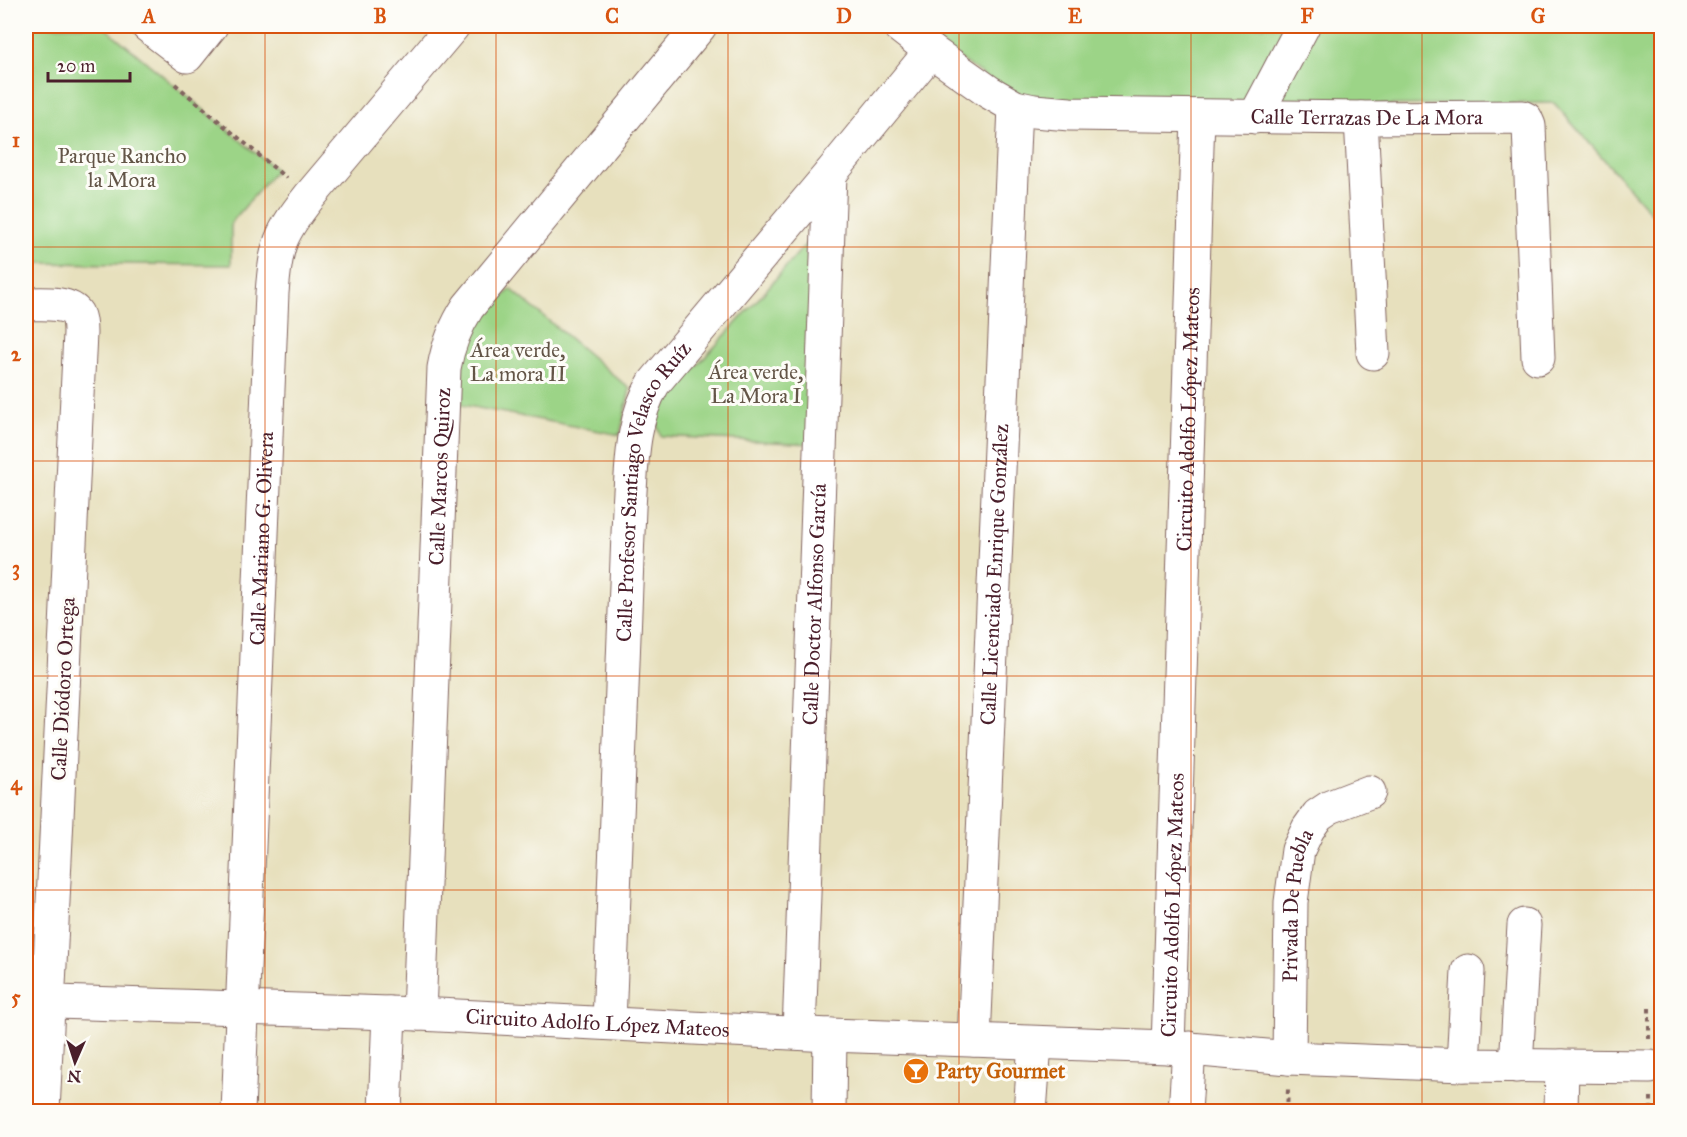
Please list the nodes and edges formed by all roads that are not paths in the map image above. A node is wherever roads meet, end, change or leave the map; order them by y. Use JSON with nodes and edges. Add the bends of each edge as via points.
{"nodes":[{"id":1,"x":148,"y":26,"type":"edge"},
{"id":2,"x":211,"y":26,"type":"edge"},
{"id":3,"x":453,"y":26,"type":"edge"},
{"id":4,"x":700,"y":26,"type":"edge"},
{"id":5,"x":899,"y":26,"type":"edge"},
{"id":6,"x":1303,"y":26,"type":"edge"},
{"id":7,"x":930,"y":51,"type":"junction"},
{"id":8,"x":1015,"y":107,"type":"junction"},
{"id":9,"x":1198,"y":116,"type":"junction"},
{"id":10,"x":1255,"y":117,"type":"junction"},
{"id":11,"x":1361,"y":118,"type":"junction"},
{"id":12,"x":830,"y":174,"type":"junction"},
{"id":13,"x":30,"y":304,"type":"edge"},
{"id":14,"x":1373,"y":353,"type":"dead end"},
{"id":15,"x":1538,"y":358,"type":"dead end"},
{"id":16,"x":1369,"y":792,"type":"dead end"},
{"id":17,"x":1524,"y":925,"type":"dead end"},
{"id":18,"x":1468,"y":971,"type":"dead end"},
{"id":19,"x":37,"y":1001,"type":"edge"},
{"id":20,"x":243,"y":1009,"type":"junction"},
{"id":21,"x":404,"y":1014,"type":"junction"},
{"id":22,"x":609,"y":1023,"type":"junction"},
{"id":23,"x":814,"y":1034,"type":"junction"},
{"id":24,"x":974,"y":1040,"type":"junction"},
{"id":25,"x":1035,"y":1043,"type":"junction"},
{"id":26,"x":1178,"y":1048,"type":"junction"},
{"id":27,"x":1289,"y":1058,"type":"junction"},
{"id":28,"x":1463,"y":1065,"type":"junction"},
{"id":29,"x":1516,"y":1066,"type":"junction"},
{"id":30,"x":1562,"y":1066,"type":"junction"},
{"id":31,"x":1650,"y":1067,"type":"dead end"},
{"id":32,"x":43,"y":1112,"type":"edge"},
{"id":33,"x":238,"y":1112,"type":"edge"},
{"id":34,"x":385,"y":1112,"type":"edge"},
{"id":35,"x":830,"y":1112,"type":"edge"},
{"id":36,"x":1030,"y":1112,"type":"edge"},
{"id":37,"x":1185,"y":1112,"type":"edge"},
{"id":38,"x":1562,"y":1112,"type":"edge"}],
"edges":[{"from":1,"to":2,"type":"street","via":[[188,56]]},
{"from":3,"to":20,"type":"street","name":"Calle Mariano G. Olivera","via":[[309,196],[287,224],[279,243],[272,293]]},
{"from":4,"to":21,"type":"street","name":"Calle Marcos Quiroz","via":[[468,307],[448,345]]},
{"from":5,"to":7,"type":"street"},
{"from":6,"to":10,"type":"street"},
{"from":7,"to":8,"type":"street"},
{"from":7,"to":12,"type":"street","name":"Calle Profesor Santiago Velasco Ruíz"},
{"from":8,"to":9,"type":"street","via":[[1060,113]]},
{"from":8,"to":24,"type":"street","name":"Calle Licenciado Enrique González"},
{"from":9,"to":10,"type":"street","name":"Calle Terrazas De La Mora"},
{"from":9,"to":26,"type":"street","name":"Circuito Adolfo López Mateos"},
{"from":10,"to":11,"type":"street","name":"Calle Terrazas De La Mora"},
{"from":11,"to":14,"type":"street"},
{"from":11,"to":15,"type":"street","name":"Calle Terrazas De La Mora","via":[[1526,119]]},
{"from":12,"to":22,"type":"street","name":"Calle Profesor Santiago Velasco Ruíz","via":[[654,383],[637,423],[629,508]]},
{"from":12,"to":23,"type":"street","name":"Calle Doctor Alfonso García"},
{"from":13,"to":19,"type":"street","name":"Calle Diódoro Ortega","via":[[68,306],[76,311],[80,333]]},
{"from":16,"to":27,"type":"street","name":"Privada De Puebla","via":[[1330,807],[1318,816],[1298,850],[1291,902]]},
{"from":17,"to":29,"type":"street"},
{"from":18,"to":28,"type":"street"},
{"from":19,"to":20,"type":"street","name":"Circuito Adolfo López Mateos"},
{"from":19,"to":32,"type":"street","name":"Calle Diódoro Ortega"},
{"from":20,"to":21,"type":"street","name":"Circuito Adolfo López Mateos"},
{"from":20,"to":33,"type":"street","name":"Calle Mariano G. Olivera"},
{"from":21,"to":22,"type":"street","name":"Circuito Adolfo López Mateos"},
{"from":21,"to":34,"type":"street","name":"Calle Marcos Quiroz"},
{"from":22,"to":23,"type":"street","name":"Circuito Adolfo López Mateos"},
{"from":23,"to":24,"type":"street","name":"Circuito Adolfo López Mateos"},
{"from":23,"to":35,"type":"street","name":"Calle Doctor Alfonso García"},
{"from":24,"to":25,"type":"street","name":"Circuito Adolfo López Mateos"},
{"from":25,"to":26,"type":"street","name":"Circuito Adolfo López Mateos"},
{"from":25,"to":36,"type":"street"},
{"from":26,"to":27,"type":"street","name":"Circuito Adolfo López Mateos"},
{"from":26,"to":37,"type":"street"},
{"from":27,"to":28,"type":"street","name":"Circuito Adolfo López Mateos"},
{"from":28,"to":29,"type":"street","name":"Circuito Adolfo López Mateos"},
{"from":29,"to":30,"type":"street","name":"Circuito Adolfo López Mateos"},
{"from":30,"to":31,"type":"street","name":"Circuito Adolfo López Mateos"},
{"from":30,"to":38,"type":"street"}]}
